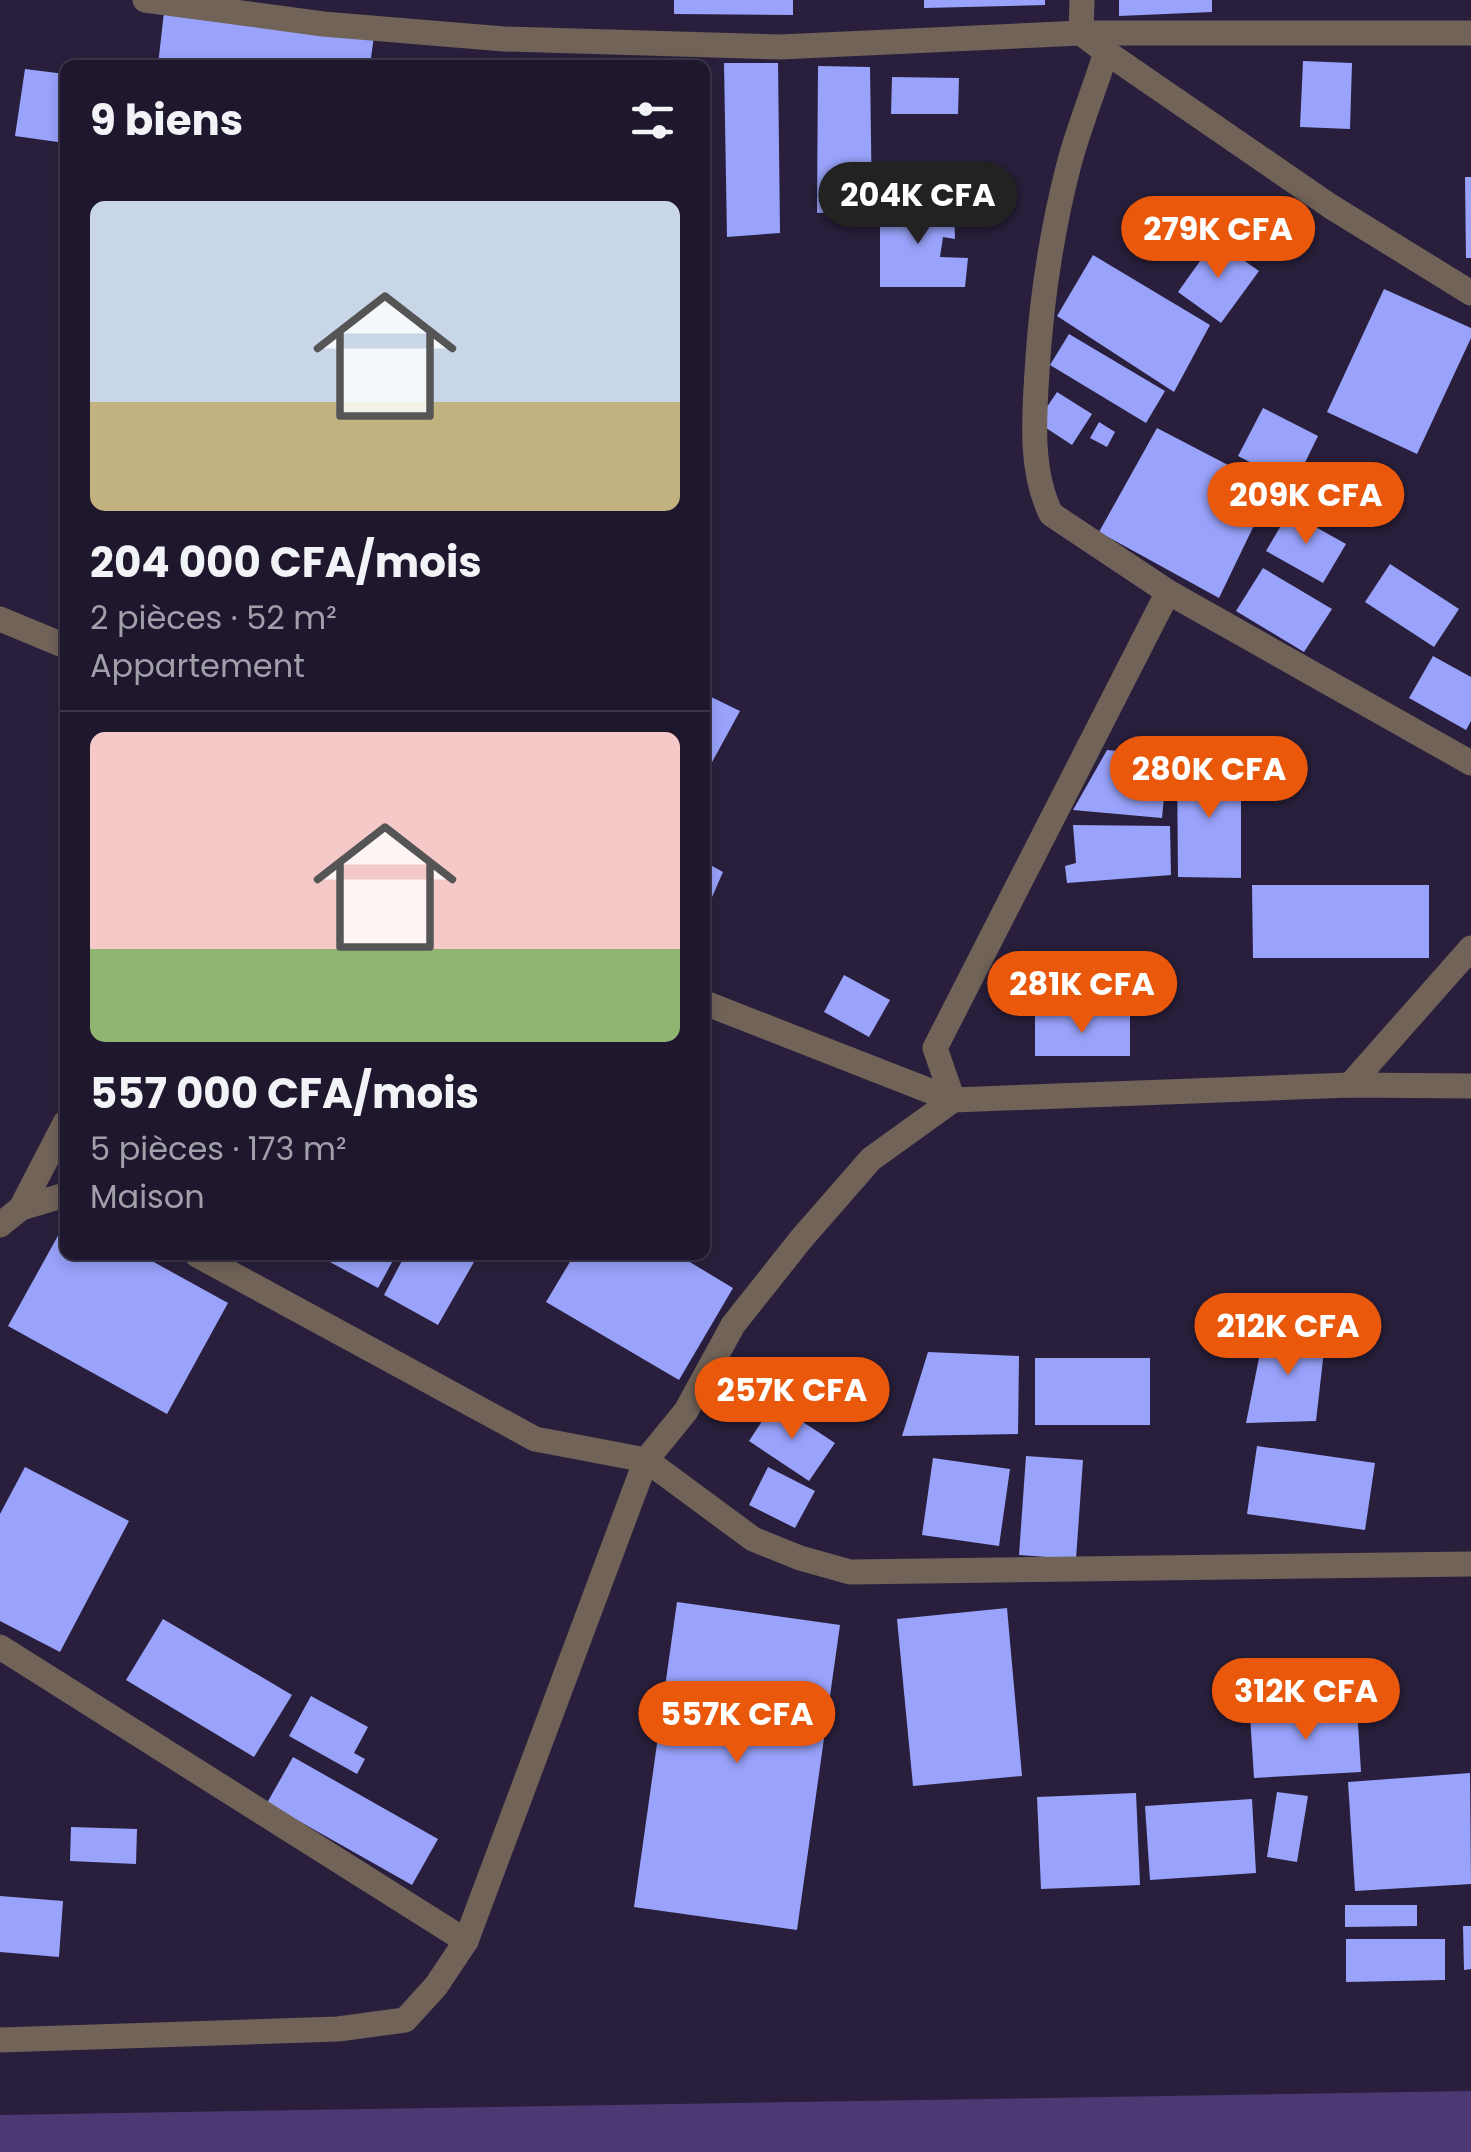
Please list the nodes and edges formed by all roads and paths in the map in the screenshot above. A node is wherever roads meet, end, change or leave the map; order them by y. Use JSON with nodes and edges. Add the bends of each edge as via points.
{"nodes":[{"id":1,"x":145,"y":0,"type":"edge"},
{"id":2,"x":1082,"y":0,"type":"edge"},
{"id":3,"x":1081,"y":33,"type":"junction"},
{"id":4,"x":1471,"y":33,"type":"edge"},
{"id":5,"x":1106,"y":52,"type":"junction"},
{"id":6,"x":1471,"y":293,"type":"edge"},
{"id":7,"x":1168,"y":592,"type":"junction"},
{"id":8,"x":0,"y":619,"type":"edge"},
{"id":9,"x":60,"y":644,"type":"edge"},
{"id":10,"x":1471,"y":763,"type":"edge"},
{"id":11,"x":1471,"y":948,"type":"edge"},
{"id":12,"x":710,"y":1005,"type":"edge"},
{"id":13,"x":1350,"y":1085,"type":"junction"},
{"id":14,"x":1471,"y":1086,"type":"edge"},
{"id":15,"x":954,"y":1100,"type":"junction"},
{"id":16,"x":60,"y":1133,"type":"edge"},
{"id":17,"x":60,"y":1196,"type":"edge"},
{"id":18,"x":21,"y":1208,"type":"junction"},
{"id":19,"x":0,"y":1225,"type":"edge"},
{"id":20,"x":206,"y":1260,"type":"edge"},
{"id":21,"x":646,"y":1460,"type":"junction"},
{"id":22,"x":1471,"y":1564,"type":"edge"},
{"id":23,"x":0,"y":1648,"type":"edge"},
{"id":24,"x":466,"y":1940,"type":"junction"},
{"id":25,"x":0,"y":2040,"type":"edge"}],
"edges":[{"from":1,"to":3,"type":"street","via":[[504,39],[780,47]]},
{"from":2,"to":3,"type":"street"},
{"from":3,"to":4,"type":"street"},
{"from":3,"to":5,"type":"street"},
{"from":5,"to":6,"type":"street","via":[[1330,206]]},
{"from":5,"to":7,"type":"street","via":[[1049,253],[1035,450],[1042,496],[1052,514]]},
{"from":7,"to":10,"type":"street"},
{"from":7,"to":15,"type":"street","via":[[935,1048]]},
{"from":8,"to":9,"type":"street"},
{"from":11,"to":13,"type":"street"},
{"from":12,"to":15,"type":"street"},
{"from":13,"to":14,"type":"street"},
{"from":13,"to":15,"type":"street"},
{"from":15,"to":21,"type":"street","via":[[872,1160],[802,1238],[733,1325],[686,1411]]},
{"from":16,"to":18,"type":"street"},
{"from":17,"to":18,"type":"street"},
{"from":18,"to":19,"type":"street"},
{"from":20,"to":21,"type":"street","via":[[534,1439]]},
{"from":21,"to":22,"type":"street","via":[[753,1539],[850,1572]]},
{"from":21,"to":24,"type":"street"},
{"from":23,"to":24,"type":"street"},
{"from":24,"to":25,"type":"street","via":[[406,2020],[338,2029]]}]}
